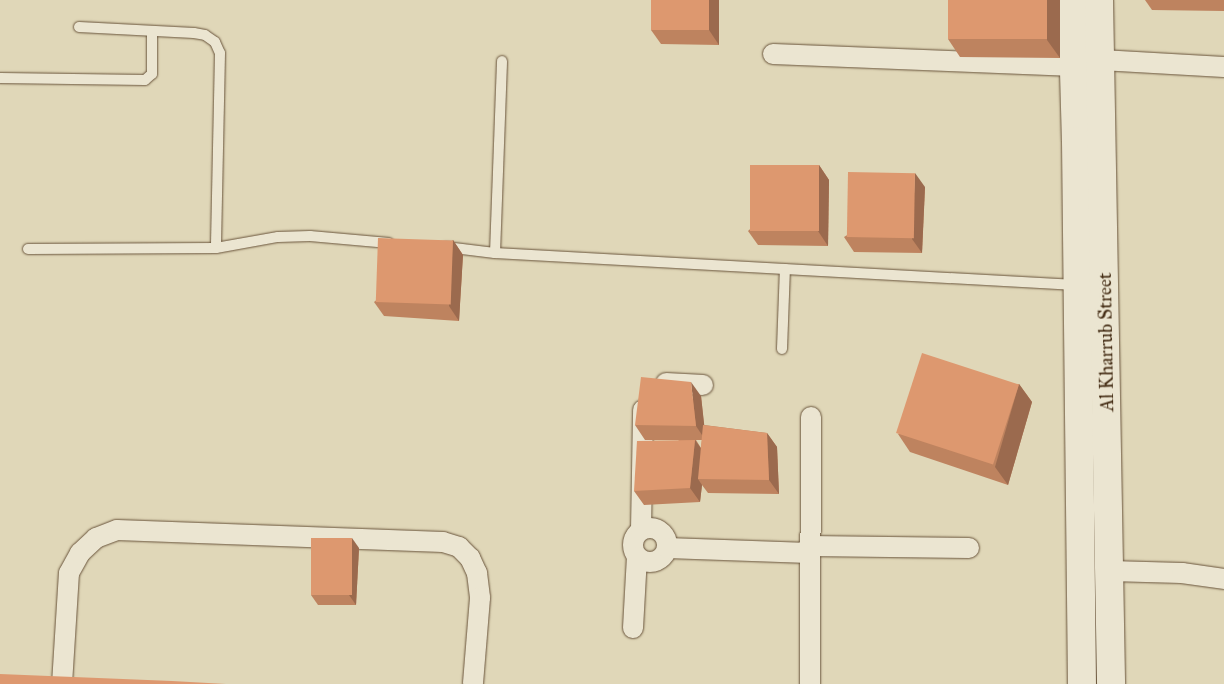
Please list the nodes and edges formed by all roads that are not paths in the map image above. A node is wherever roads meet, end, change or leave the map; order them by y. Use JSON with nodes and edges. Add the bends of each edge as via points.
{"nodes":[{"id":1,"x":1072,"y":0,"type":"edge"},
{"id":2,"x":1099,"y":0,"type":"edge"},
{"id":3,"x":79,"y":28,"type":"dead end"},
{"id":4,"x":152,"y":31,"type":"junction"},
{"id":5,"x":773,"y":54,"type":"dead end"},
{"id":6,"x":1101,"y":60,"type":"junction"},
{"id":7,"x":502,"y":61,"type":"dead end"},
{"id":8,"x":1074,"y":66,"type":"junction"},
{"id":9,"x":1224,"y":67,"type":"edge"},
{"id":10,"x":0,"y":78,"type":"edge"},
{"id":11,"x":403,"y":244,"type":"edge"},
{"id":12,"x":431,"y":246,"type":"edge"},
{"id":13,"x":216,"y":248,"type":"junction"},
{"id":14,"x":28,"y":249,"type":"dead end"},
{"id":15,"x":495,"y":253,"type":"junction"},
{"id":16,"x":785,"y":269,"type":"junction"},
{"id":17,"x":1077,"y":285,"type":"junction"},
{"id":18,"x":782,"y":348,"type":"dead end"},
{"id":19,"x":703,"y":385,"type":"dead end"},
{"id":20,"x":811,"y":416,"type":"dead end"},
{"id":21,"x":641,"y":530,"type":"junction"},
{"id":22,"x":667,"y":548,"type":"junction"},
{"id":23,"x":969,"y":548,"type":"dead end"},
{"id":24,"x":809,"y":550,"type":"junction"},
{"id":25,"x":637,"y":557,"type":"junction"},
{"id":26,"x":1110,"y":571,"type":"junction"},
{"id":27,"x":1224,"y":580,"type":"edge"},
{"id":28,"x":633,"y":628,"type":"dead end"},
{"id":29,"x":62,"y":684,"type":"edge"},
{"id":30,"x":473,"y":684,"type":"edge"},
{"id":31,"x":810,"y":684,"type":"edge"},
{"id":32,"x":1082,"y":684,"type":"edge"},
{"id":33,"x":1111,"y":684,"type":"edge"}],
"edges":[{"from":1,"to":8,"type":"main road","name":"Al Kharrub Street"},
{"from":2,"to":6,"type":"main road","name":"Al Kharrub Street"},
{"from":3,"to":4,"type":"lane"},
{"from":4,"to":10,"type":"lane","via":[[152,74],[145,80]]},
{"from":4,"to":13,"type":"lane","via":[[205,35],[215,42],[220,53]]},
{"from":5,"to":8,"type":"street"},
{"from":6,"to":9,"type":"street"},
{"from":6,"to":26,"type":"main road","name":"Al Kharrub Street"},
{"from":7,"to":15,"type":"lane"},
{"from":8,"to":17,"type":"main road","name":"Al Kharrub Street"},
{"from":11,"to":13,"type":"lane","via":[[310,236],[278,237]]},
{"from":12,"to":15,"type":"lane"},
{"from":13,"to":14,"type":"lane"},
{"from":15,"to":16,"type":"lane"},
{"from":16,"to":17,"type":"lane"},
{"from":16,"to":18,"type":"lane"},
{"from":17,"to":32,"type":"main road","name":"Al Kharrub Street"},
{"from":19,"to":21,"type":"street","via":[[658,383],[645,389]]},
{"from":20,"to":24,"type":"street"},
{"from":21,"to":22,"type":"street","via":[[648,528],[662,534]]},
{"from":21,"to":25,"type":"street","via":[[633,543]]},
{"from":22,"to":24,"type":"street"},
{"from":22,"to":25,"type":"street","via":[[658,560],[644,561]]},
{"from":23,"to":24,"type":"street"},
{"from":24,"to":31,"type":"street"},
{"from":25,"to":28,"type":"street"},
{"from":26,"to":27,"type":"street","via":[[1182,573]]},
{"from":26,"to":33,"type":"main road","name":"Al Kharrub Street"},
{"from":29,"to":30,"type":"street","via":[[70,573],[80,553],[96,538],[117,530],[443,542],[459,547],[470,558],[477,573],[480,598]]}]}
